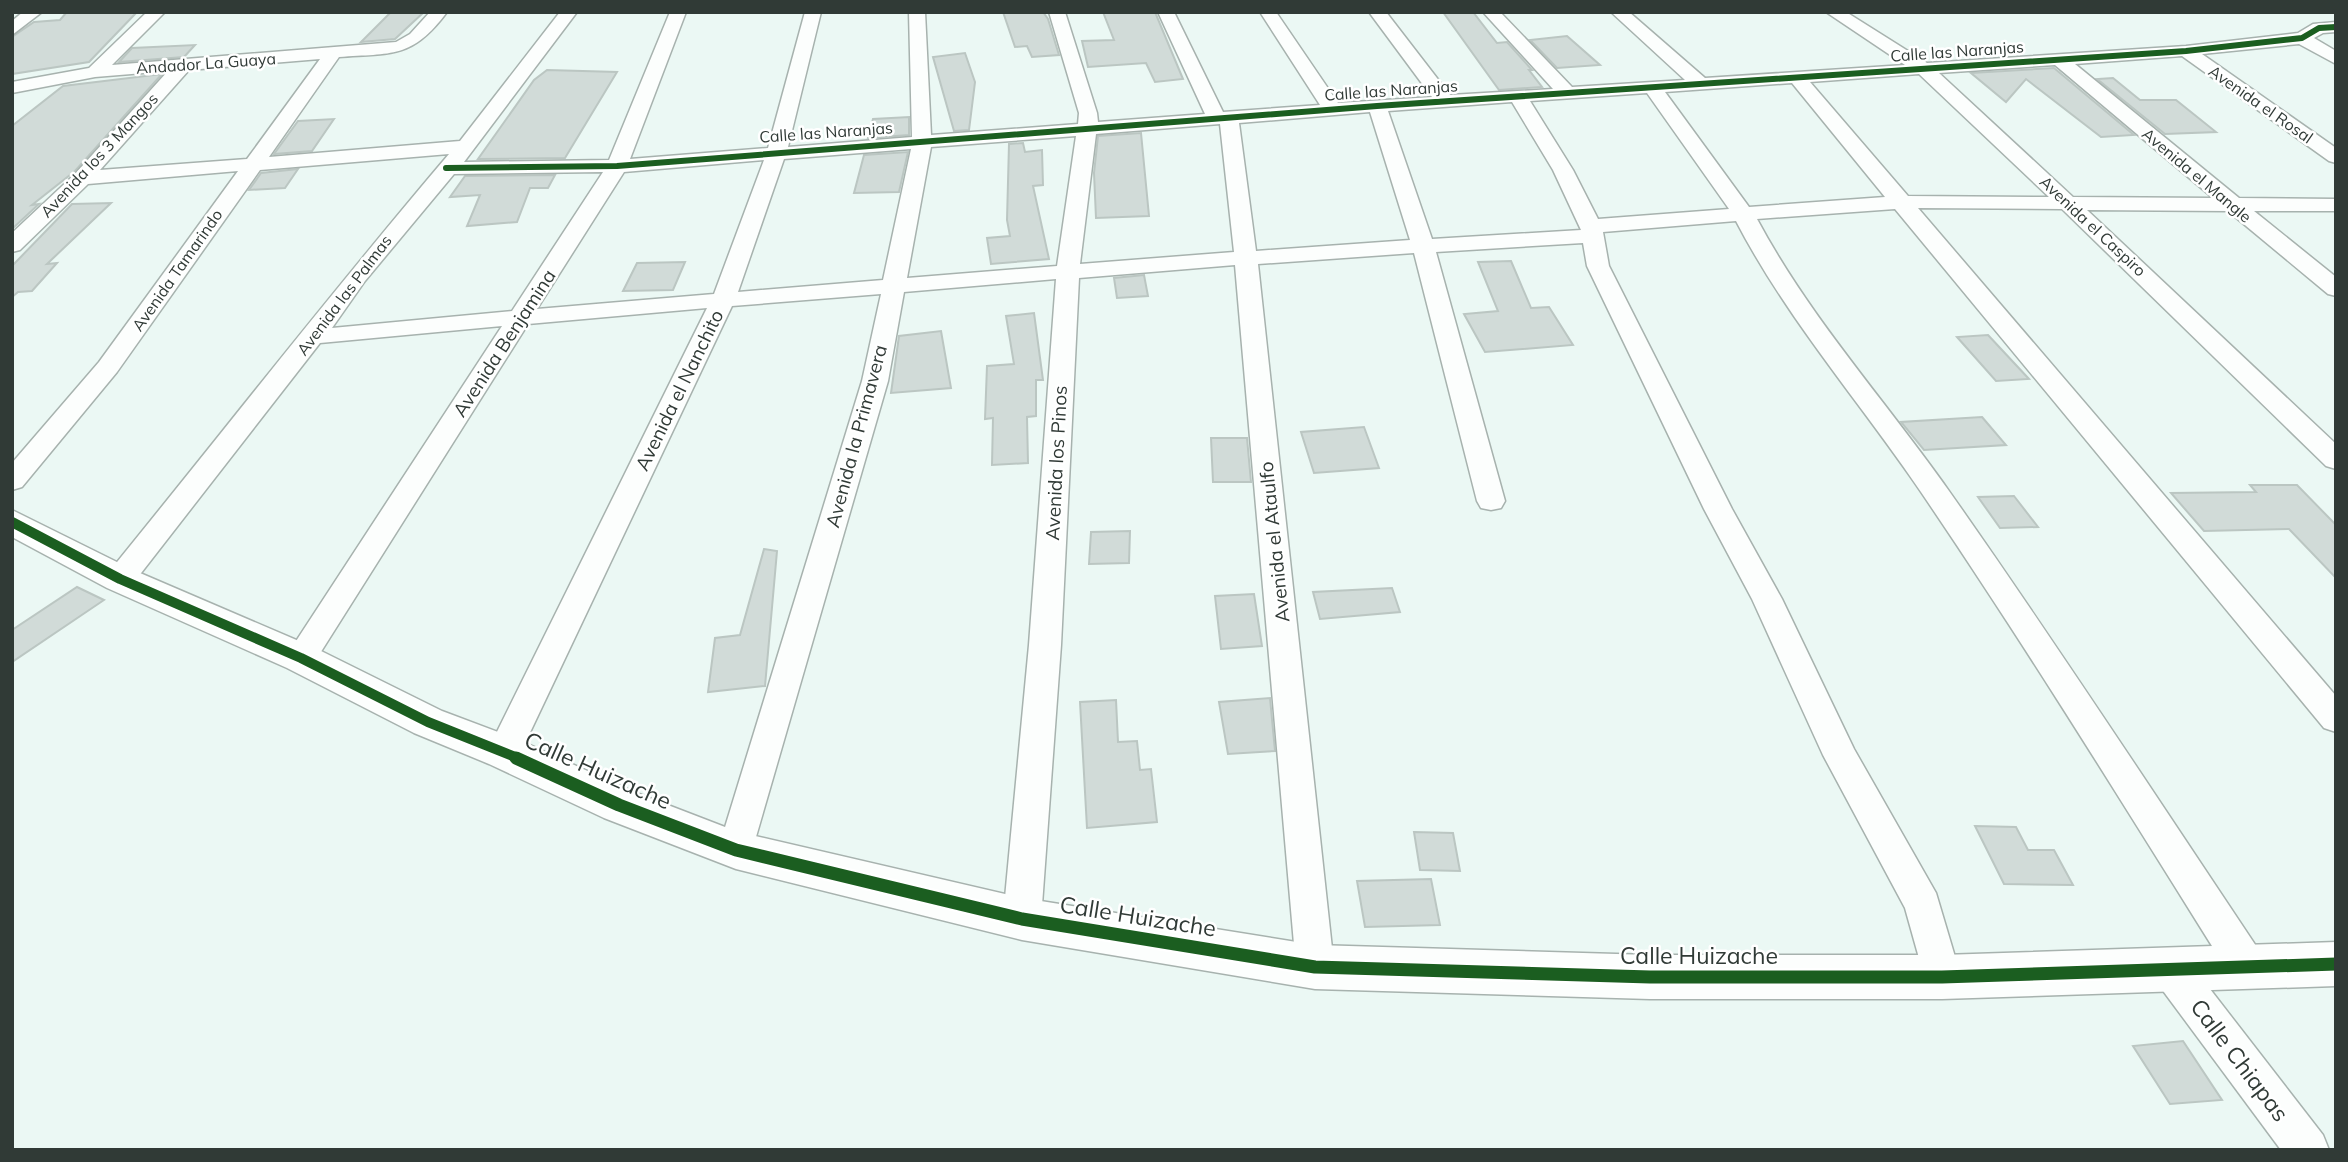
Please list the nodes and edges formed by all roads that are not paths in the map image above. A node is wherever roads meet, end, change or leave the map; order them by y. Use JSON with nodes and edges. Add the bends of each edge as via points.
{"nodes":[{"id":1,"x":34,"y":12,"type":"edge"},
{"id":2,"x":157,"y":12,"type":"edge"},
{"id":3,"x":439,"y":12,"type":"edge"},
{"id":4,"x":569,"y":12,"type":"edge"},
{"id":5,"x":678,"y":12,"type":"edge"},
{"id":6,"x":813,"y":12,"type":"edge"},
{"id":7,"x":917,"y":12,"type":"edge"},
{"id":8,"x":1057,"y":12,"type":"edge"},
{"id":9,"x":1166,"y":12,"type":"edge"},
{"id":10,"x":1268,"y":12,"type":"edge"},
{"id":11,"x":1377,"y":12,"type":"edge"},
{"id":12,"x":1491,"y":12,"type":"edge"},
{"id":13,"x":1619,"y":12,"type":"edge"},
{"id":14,"x":1834,"y":12,"type":"edge"},
{"id":15,"x":2336,"y":27,"type":"edge"},
{"id":16,"x":12,"y":30,"type":"edge"},
{"id":17,"x":2302,"y":37,"type":"junction"},
{"id":18,"x":2186,"y":51,"type":"junction"},
{"id":19,"x":333,"y":53,"type":"junction"},
{"id":20,"x":2336,"y":59,"type":"edge"},
{"id":21,"x":2059,"y":60,"type":"junction"},
{"id":22,"x":184,"y":64,"type":"junction"},
{"id":23,"x":1925,"y":70,"type":"junction"},
{"id":24,"x":95,"y":72,"type":"junction"},
{"id":25,"x":1797,"y":78,"type":"junction"},
{"id":26,"x":37,"y":85,"type":"junction"},
{"id":27,"x":1701,"y":85,"type":"junction"},
{"id":28,"x":12,"y":88,"type":"edge"},
{"id":29,"x":1653,"y":89,"type":"junction"},
{"id":30,"x":1569,"y":95,"type":"junction"},
{"id":31,"x":1519,"y":98,"type":"junction"},
{"id":32,"x":1445,"y":102,"type":"junction"},
{"id":33,"x":1377,"y":106,"type":"junction"},
{"id":34,"x":13,"y":110,"type":"edge"},
{"id":35,"x":1333,"y":110,"type":"junction"},
{"id":36,"x":1223,"y":119,"type":"junction"},
{"id":37,"x":1086,"y":129,"type":"junction"},
{"id":38,"x":922,"y":141,"type":"junction"},
{"id":39,"x":464,"y":147,"type":"junction"},
{"id":40,"x":777,"y":151,"type":"junction"},
{"id":41,"x":2336,"y":157,"type":"edge"},
{"id":42,"x":251,"y":164,"type":"junction"},
{"id":43,"x":617,"y":166,"type":"junction"},
{"id":44,"x":446,"y":168,"type":"junction"},
{"id":45,"x":82,"y":178,"type":"junction"},
{"id":46,"x":1899,"y":202,"type":"junction"},
{"id":47,"x":2070,"y":204,"type":"junction"},
{"id":48,"x":2234,"y":205,"type":"junction"},
{"id":49,"x":2336,"y":205,"type":"edge"},
{"id":50,"x":1744,"y":215,"type":"junction"},
{"id":51,"x":1591,"y":231,"type":"junction"},
{"id":52,"x":12,"y":245,"type":"edge"},
{"id":53,"x":1423,"y":245,"type":"junction"},
{"id":54,"x":1246,"y":258,"type":"junction"},
{"id":55,"x":1068,"y":271,"type":"junction"},
{"id":56,"x":892,"y":286,"type":"junction"},
{"id":57,"x":2336,"y":289,"type":"edge"},
{"id":58,"x":723,"y":300,"type":"junction"},
{"id":59,"x":521,"y":316,"type":"junction"},
{"id":60,"x":313,"y":337,"type":"junction"},
{"id":61,"x":2336,"y":460,"type":"edge"},
{"id":62,"x":12,"y":481,"type":"edge"},
{"id":63,"x":1491,"y":500,"type":"dead end"},
{"id":64,"x":12,"y":522,"type":"edge"},
{"id":65,"x":120,"y":579,"type":"junction"},
{"id":66,"x":301,"y":658,"type":"junction"},
{"id":67,"x":2336,"y":719,"type":"edge"},
{"id":68,"x":504,"y":752,"type":"junction"},
{"id":69,"x":736,"y":850,"type":"junction"},
{"id":70,"x":1022,"y":919,"type":"junction"},
{"id":71,"x":2336,"y":964,"type":"edge"},
{"id":72,"x":2246,"y":965,"type":"junction"},
{"id":73,"x":1315,"y":967,"type":"junction"},
{"id":74,"x":2172,"y":971,"type":"junction"},
{"id":75,"x":1942,"y":977,"type":"junction"},
{"id":76,"x":2308,"y":1150,"type":"edge"}],
"edges":[{"from":1,"to":16,"type":"street"},
{"from":2,"to":24,"type":"street"},
{"from":3,"to":19,"type":"street","name":"Andador La Guaya","via":[[416,38],[400,47]]},
{"from":4,"to":39,"type":"street","name":"Avenida las Palmas"},
{"from":5,"to":43,"type":"street","name":"Avenida Benjamina"},
{"from":6,"to":40,"type":"street","name":"Avenida el Nanchito"},
{"from":7,"to":38,"type":"street","name":"Avenida la Primavera"},
{"from":8,"to":37,"type":"street","name":"Avenida los Pinos","via":[[1088,113]]},
{"from":9,"to":36,"type":"street","name":"Avenida el Ataulfo"},
{"from":10,"to":35,"type":"street"},
{"from":11,"to":32,"type":"street"},
{"from":12,"to":30,"type":"street"},
{"from":13,"to":27,"type":"street"},
{"from":14,"to":23,"type":"street","name":"Avenida el Caspiro"},
{"from":15,"to":17,"type":"street","name":"Calle las Naranjas","via":[[2319,27]]},
{"from":17,"to":18,"type":"street","name":"Calle las Naranjas"},
{"from":17,"to":20,"type":"street"},
{"from":18,"to":21,"type":"street","name":"Calle las Naranjas"},
{"from":18,"to":41,"type":"street","name":"Avenida el Rosal"},
{"from":19,"to":22,"type":"street","name":"Andador La Guaya"},
{"from":19,"to":42,"type":"street","name":"Avenida Tamarindo"},
{"from":21,"to":23,"type":"street","name":"Calle las Naranjas"},
{"from":21,"to":48,"type":"street","name":"Avenida el Mangle"},
{"from":22,"to":24,"type":"street","name":"Andador La Guaya"},
{"from":22,"to":45,"type":"street","name":"Avenida los 3 Mangos"},
{"from":23,"to":25,"type":"street","name":"Calle las Naranjas"},
{"from":23,"to":47,"type":"street","name":"Avenida el Caspiro"},
{"from":24,"to":26,"type":"street","name":"Andador La Guaya"},
{"from":25,"to":27,"type":"street","name":"Calle las Naranjas"},
{"from":25,"to":46,"type":"street"},
{"from":26,"to":28,"type":"street","name":"Andador La Guaya"},
{"from":26,"to":34,"type":"street"},
{"from":27,"to":29,"type":"street","name":"Calle las Naranjas"},
{"from":29,"to":30,"type":"street","name":"Calle las Naranjas"},
{"from":29,"to":50,"type":"street"},
{"from":30,"to":31,"type":"street","name":"Calle las Naranjas"},
{"from":31,"to":32,"type":"street","name":"Calle las Naranjas"},
{"from":31,"to":51,"type":"street","via":[[1563,170]]},
{"from":32,"to":33,"type":"street","name":"Calle las Naranjas"},
{"from":33,"to":35,"type":"street","name":"Calle las Naranjas"},
{"from":33,"to":53,"type":"street"},
{"from":35,"to":36,"type":"street","name":"Calle las Naranjas"},
{"from":36,"to":37,"type":"street","name":"Calle las Naranjas"},
{"from":36,"to":54,"type":"street","name":"Avenida el Ataulfo"},
{"from":37,"to":38,"type":"street","name":"Calle las Naranjas"},
{"from":37,"to":55,"type":"street","name":"Avenida los Pinos"},
{"from":38,"to":40,"type":"street","name":"Calle las Naranjas"},
{"from":38,"to":56,"type":"street","name":"Avenida la Primavera"},
{"from":39,"to":42,"type":"street"},
{"from":39,"to":44,"type":"street","name":"Avenida las Palmas"},
{"from":40,"to":43,"type":"street","name":"Calle las Naranjas"},
{"from":40,"to":58,"type":"street","name":"Avenida el Nanchito"},
{"from":42,"to":45,"type":"street"},
{"from":42,"to":62,"type":"street","name":"Avenida Tamarindo","via":[[108,367]]},
{"from":43,"to":44,"type":"street","name":"Calle las Naranjas"},
{"from":43,"to":59,"type":"street","name":"Avenida Benjamina"},
{"from":44,"to":60,"type":"street","name":"Avenida las Palmas"},
{"from":45,"to":52,"type":"street","name":"Avenida los 3 Mangos"},
{"from":46,"to":47,"type":"street"},
{"from":46,"to":50,"type":"street"},
{"from":46,"to":67,"type":"street"},
{"from":47,"to":48,"type":"street"},
{"from":47,"to":61,"type":"street","name":"Avenida el Caspiro"},
{"from":48,"to":49,"type":"street"},
{"from":48,"to":57,"type":"street","name":"Avenida el Mangle"},
{"from":50,"to":51,"type":"street"},
{"from":50,"to":72,"type":"street","via":[[1775,274],[1902,444],[2025,622]]},
{"from":51,"to":53,"type":"street"},
{"from":51,"to":75,"type":"street","via":[[1598,266],[1767,599],[1840,755],[1923,905]]},
{"from":53,"to":54,"type":"street"},
{"from":53,"to":63,"type":"street"},
{"from":54,"to":55,"type":"street"},
{"from":54,"to":73,"type":"street","name":"Avenida el Ataulfo"},
{"from":55,"to":56,"type":"street"},
{"from":55,"to":70,"type":"street","name":"Avenida los Pinos","via":[[1045,645]]},
{"from":56,"to":58,"type":"street"},
{"from":56,"to":69,"type":"street","name":"Avenida la Primavera","via":[[875,381]]},
{"from":58,"to":59,"type":"street"},
{"from":58,"to":68,"type":"street","name":"Avenida el Nanchito"},
{"from":59,"to":60,"type":"street"},
{"from":59,"to":66,"type":"street","name":"Avenida Benjamina"},
{"from":60,"to":65,"type":"street","name":"Avenida las Palmas"},
{"from":64,"to":65,"type":"street","name":"Calle Huizache"},
{"from":65,"to":66,"type":"street","name":"Calle Huizache"},
{"from":66,"to":68,"type":"street","name":"Calle Huizache","via":[[428,722]]},
{"from":68,"to":69,"type":"street","name":"Calle Huizache","via":[[619,805]]},
{"from":69,"to":70,"type":"street","name":"Calle Huizache"},
{"from":70,"to":73,"type":"street","name":"Calle Huizache"},
{"from":71,"to":72,"type":"street","name":"Calle Huizache"},
{"from":72,"to":74,"type":"street","name":"Calle Huizache"},
{"from":73,"to":75,"type":"street","name":"Calle Huizache","via":[[1650,977]]},
{"from":74,"to":75,"type":"street","name":"Calle Huizache"},
{"from":74,"to":76,"type":"street","name":"Calle Chiapas"}]}
